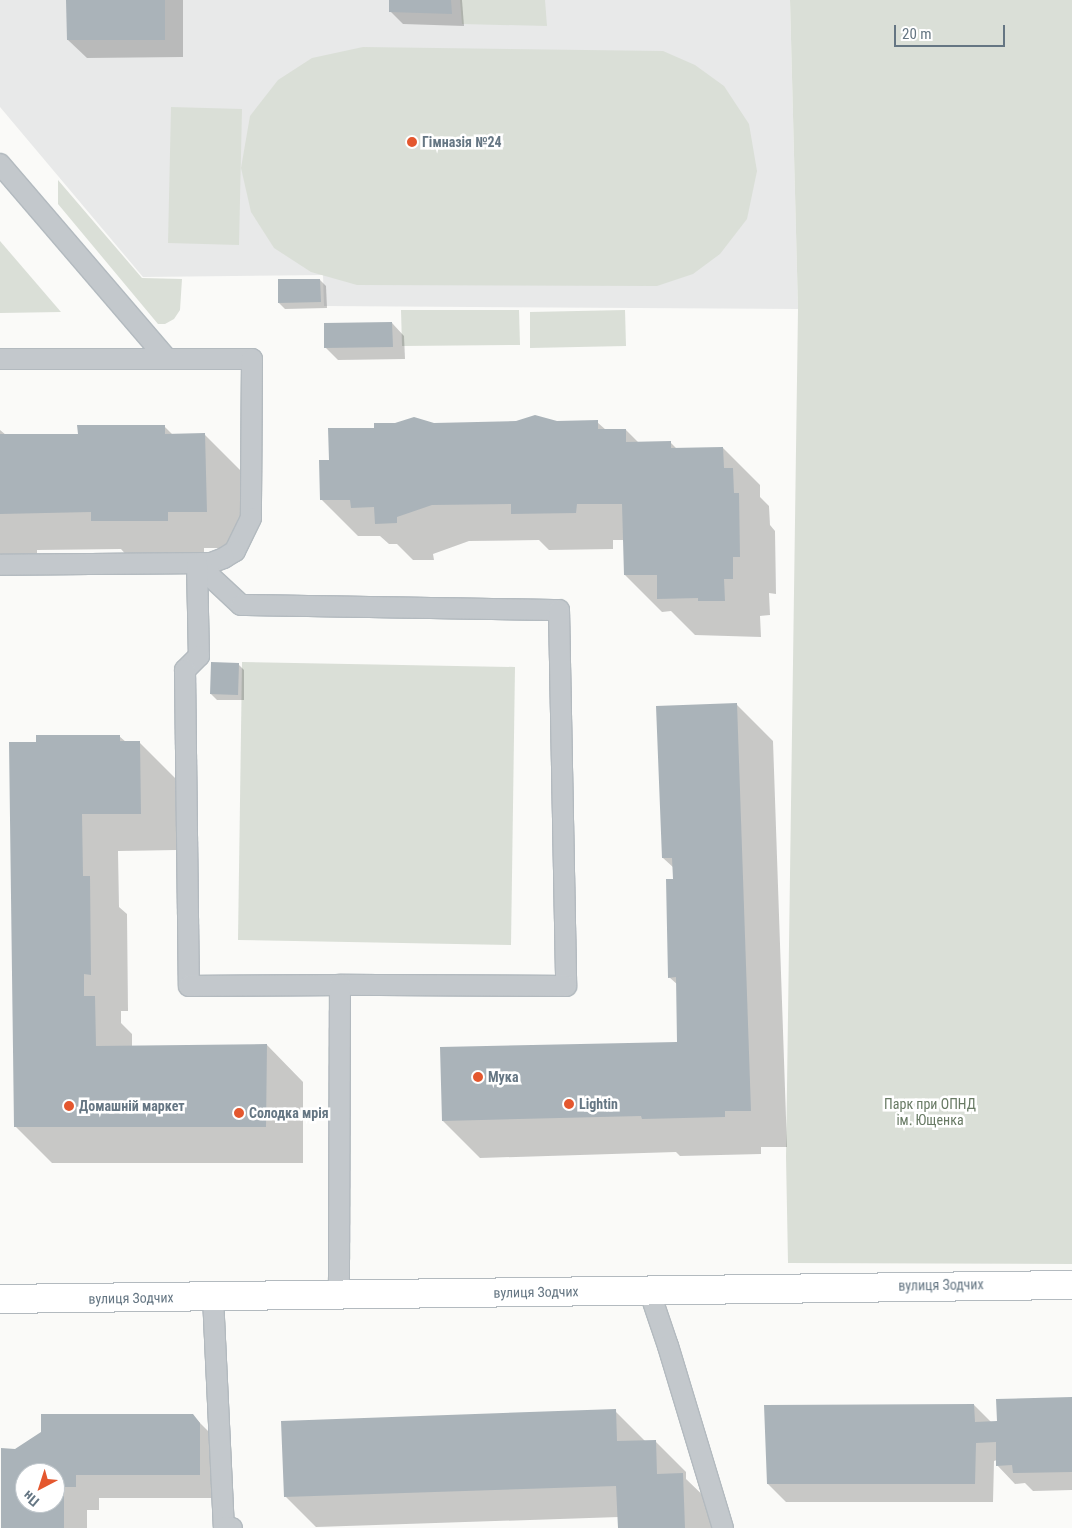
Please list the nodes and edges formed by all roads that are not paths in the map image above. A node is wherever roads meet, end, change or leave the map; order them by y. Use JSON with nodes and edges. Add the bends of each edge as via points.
{"nodes":[{"id":1,"x":0,"y":164,"type":"edge"},
{"id":2,"x":0,"y":358,"type":"edge"},
{"id":3,"x":166,"y":358,"type":"junction"},
{"id":4,"x":196,"y":564,"type":"junction"},
{"id":5,"x":0,"y":565,"type":"edge"},
{"id":6,"x":340,"y":985,"type":"junction"},
{"id":7,"x":1072,"y":1284,"type":"edge"},
{"id":8,"x":649,"y":1290,"type":"junction"},
{"id":9,"x":339,"y":1294,"type":"junction"},
{"id":10,"x":212,"y":1297,"type":"junction"},
{"id":11,"x":0,"y":1299,"type":"edge"},
{"id":12,"x":232,"y":1528,"type":"edge"},
{"id":13,"x":723,"y":1528,"type":"edge"}],
"edges":[{"from":1,"to":3,"type":"lane"},
{"from":2,"to":3,"type":"lane"},
{"from":3,"to":4,"type":"lane","via":[[252,359],[251,518],[234,551],[211,563]]},
{"from":4,"to":5,"type":"lane"},
{"from":4,"to":6,"type":"lane","via":[[199,656],[184,670],[189,986]]},
{"from":4,"to":6,"type":"lane","via":[[241,605],[559,610],[566,986]]},
{"from":6,"to":9,"type":"lane"},
{"from":7,"to":8,"type":"main road","name":"вулиця Зодчих"},
{"from":8,"to":9,"type":"main road","name":"вулиця Зодчих"},
{"from":8,"to":13,"type":"lane"},
{"from":9,"to":10,"type":"main road","name":"вулиця Зодчих"},
{"from":10,"to":11,"type":"main road","name":"вулиця Зодчих"},
{"from":10,"to":12,"type":"lane","via":[[224,1527]]}]}
